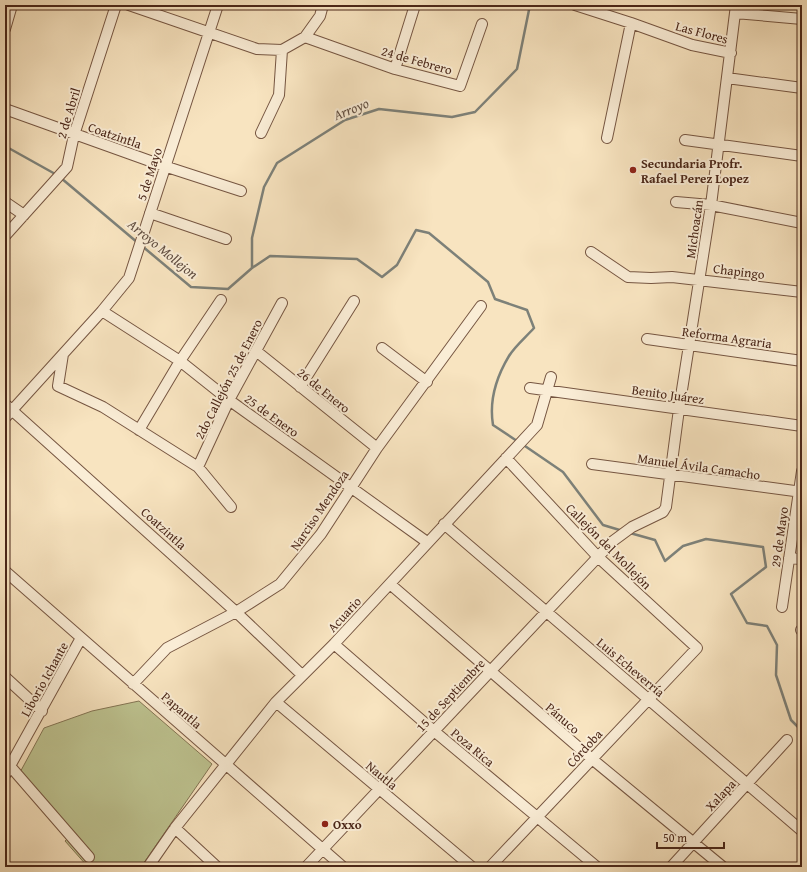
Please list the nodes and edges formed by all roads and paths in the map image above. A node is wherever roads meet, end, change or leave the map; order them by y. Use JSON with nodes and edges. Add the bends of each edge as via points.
{"nodes":[{"id":1,"x":12,"y":5,"type":"edge"},
{"id":2,"x":116,"y":5,"type":"edge"},
{"id":3,"x":129,"y":5,"type":"edge"},
{"id":4,"x":218,"y":5,"type":"edge"},
{"id":5,"x":323,"y":5,"type":"edge"},
{"id":6,"x":414,"y":5,"type":"edge"},
{"id":7,"x":575,"y":5,"type":"edge"},
{"id":8,"x":735,"y":9,"type":"edge"},
{"id":9,"x":802,"y":19,"type":"edge"},
{"id":10,"x":631,"y":22,"type":"junction"},
{"id":11,"x":482,"y":24,"type":"dead end"},
{"id":12,"x":5,"y":29,"type":"edge"},
{"id":13,"x":209,"y":34,"type":"junction"},
{"id":14,"x":305,"y":37,"type":"junction"},
{"id":15,"x":282,"y":50,"type":"junction"},
{"id":16,"x":731,"y":53,"type":"junction"},
{"id":17,"x":395,"y":69,"type":"junction"},
{"id":18,"x":727,"y":78,"type":"junction"},
{"id":19,"x":802,"y":88,"type":"edge"},
{"id":20,"x":5,"y":109,"type":"edge"},
{"id":21,"x":260,"y":133,"type":"dead end"},
{"id":22,"x":74,"y":135,"type":"junction"},
{"id":23,"x":607,"y":138,"type":"dead end"},
{"id":24,"x":685,"y":140,"type":"dead end"},
{"id":25,"x":718,"y":144,"type":"junction"},
{"id":26,"x":802,"y":156,"type":"edge"},
{"id":27,"x":164,"y":166,"type":"junction"},
{"id":28,"x":241,"y":191,"type":"dead end"},
{"id":29,"x":5,"y":202,"type":"edge"},
{"id":30,"x":676,"y":202,"type":"dead end"},
{"id":31,"x":711,"y":205,"type":"junction"},
{"id":32,"x":24,"y":215,"type":"junction"},
{"id":33,"x":148,"y":218,"type":"junction"},
{"id":34,"x":802,"y":223,"type":"edge"},
{"id":35,"x":5,"y":236,"type":"edge"},
{"id":36,"x":226,"y":240,"type":"dead end"},
{"id":37,"x":591,"y":252,"type":"dead end"},
{"id":38,"x":699,"y":280,"type":"junction"},
{"id":39,"x":802,"y":292,"type":"edge"},
{"id":40,"x":221,"y":300,"type":"dead end"},
{"id":41,"x":354,"y":301,"type":"dead end"},
{"id":42,"x":282,"y":303,"type":"dead end"},
{"id":43,"x":481,"y":306,"type":"dead end"},
{"id":44,"x":102,"y":311,"type":"junction"},
{"id":45,"x":647,"y":339,"type":"dead end"},
{"id":46,"x":689,"y":344,"type":"junction"},
{"id":47,"x":382,"y":348,"type":"dead end"},
{"id":48,"x":256,"y":351,"type":"junction"},
{"id":49,"x":63,"y":354,"type":"junction"},
{"id":50,"x":180,"y":361,"type":"junction"},
{"id":51,"x":802,"y":361,"type":"edge"},
{"id":52,"x":551,"y":377,"type":"dead end"},
{"id":53,"x":427,"y":382,"type":"junction"},
{"id":54,"x":300,"y":388,"type":"junction"},
{"id":55,"x":530,"y":388,"type":"dead end"},
{"id":56,"x":548,"y":390,"type":"junction"},
{"id":57,"x":229,"y":400,"type":"junction"},
{"id":58,"x":9,"y":407,"type":"edge"},
{"id":59,"x":679,"y":409,"type":"junction"},
{"id":60,"x":5,"y":418,"type":"edge"},
{"id":61,"x":802,"y":426,"type":"edge"},
{"id":62,"x":139,"y":430,"type":"junction"},
{"id":63,"x":377,"y":448,"type":"junction"},
{"id":64,"x":506,"y":458,"type":"junction"},
{"id":65,"x":592,"y":464,"type":"dead end"},
{"id":66,"x":198,"y":467,"type":"junction"},
{"id":67,"x":802,"y":471,"type":"edge"},
{"id":68,"x":671,"y":475,"type":"junction"},
{"id":69,"x":350,"y":487,"type":"junction"},
{"id":70,"x":800,"y":492,"type":"edge"},
{"id":71,"x":231,"y":507,"type":"dead end"},
{"id":72,"x":663,"y":512,"type":"joint"},
{"id":73,"x":444,"y":524,"type":"junction"},
{"id":74,"x":427,"y":542,"type":"junction"},
{"id":75,"x":598,"y":557,"type":"junction"},
{"id":76,"x":789,"y":558,"type":"junction"},
{"id":77,"x":802,"y":559,"type":"edge"},
{"id":78,"x":5,"y":571,"type":"edge"},
{"id":79,"x":390,"y":584,"type":"junction"},
{"id":80,"x":782,"y":607,"type":"dead end"},
{"id":81,"x":236,"y":612,"type":"junction"},
{"id":82,"x":546,"y":613,"type":"junction"},
{"id":83,"x":81,"y":638,"type":"junction"},
{"id":84,"x":334,"y":644,"type":"junction"},
{"id":85,"x":697,"y":648,"type":"joint"},
{"id":86,"x":490,"y":672,"type":"junction"},
{"id":87,"x":302,"y":675,"type":"junction"},
{"id":88,"x":5,"y":677,"type":"edge"},
{"id":89,"x":133,"y":684,"type":"junction"},
{"id":90,"x":649,"y":699,"type":"junction"},
{"id":91,"x":276,"y":702,"type":"junction"},
{"id":92,"x":42,"y":711,"type":"junction"},
{"id":93,"x":434,"y":731,"type":"junction"},
{"id":94,"x":787,"y":740,"type":"dead end"},
{"id":95,"x":592,"y":759,"type":"junction"},
{"id":96,"x":225,"y":765,"type":"junction"},
{"id":97,"x":8,"y":770,"type":"edge"},
{"id":98,"x":748,"y":783,"type":"junction"},
{"id":99,"x":379,"y":789,"type":"junction"},
{"id":100,"x":536,"y":818,"type":"junction"},
{"id":101,"x":175,"y":828,"type":"junction"},
{"id":102,"x":802,"y":830,"type":"edge"},
{"id":103,"x":694,"y":842,"type":"junction"},
{"id":104,"x":324,"y":848,"type":"junction"},
{"id":105,"x":89,"y":857,"type":"dead end"},
{"id":106,"x":148,"y":867,"type":"edge"},
{"id":107,"x":217,"y":867,"type":"edge"},
{"id":108,"x":306,"y":867,"type":"edge"},
{"id":109,"x":344,"y":867,"type":"edge"},
{"id":110,"x":472,"y":867,"type":"edge"},
{"id":111,"x":490,"y":867,"type":"edge"},
{"id":112,"x":597,"y":867,"type":"edge"},
{"id":113,"x":671,"y":867,"type":"edge"},
{"id":114,"x":723,"y":867,"type":"edge"}],
"edges":[{"from":1,"to":12,"type":"street"},
{"from":2,"to":22,"type":"street","name":"2 de Abril"},
{"from":3,"to":13,"type":"street"},
{"from":4,"to":13,"type":"street","name":"5 de Mayo"},
{"from":5,"to":14,"type":"street","via":[[320,16]]},
{"from":6,"to":17,"type":"street"},
{"from":7,"to":10,"type":"street","name":"Las Flores"},
{"from":8,"to":9,"type":"street"},
{"from":8,"to":16,"type":"street","name":"Michoacán"},
{"from":10,"to":16,"type":"street","name":"Las Flores","via":[[692,45]]},
{"from":10,"to":23,"type":"street"},
{"from":11,"to":17,"type":"street","name":"24 de Febrero","via":[[460,86]]},
{"from":13,"to":15,"type":"street","via":[[257,49]]},
{"from":13,"to":27,"type":"street","name":"5 de Mayo"},
{"from":14,"to":15,"type":"street"},
{"from":14,"to":17,"type":"street","name":"24 de Febrero"},
{"from":15,"to":21,"type":"street","via":[[278,95]]},
{"from":16,"to":18,"type":"street","name":"Michoacán"},
{"from":18,"to":19,"type":"street"},
{"from":18,"to":25,"type":"street","name":"Michoacán"},
{"from":20,"to":22,"type":"street","name":"Coatzintla"},
{"from":22,"to":27,"type":"street","name":"Coatzintla"},
{"from":22,"to":32,"type":"street","name":"2 de Abril","via":[[67,166]]},
{"from":24,"to":25,"type":"street"},
{"from":25,"to":26,"type":"street"},
{"from":25,"to":31,"type":"street","name":"Michoacán"},
{"from":27,"to":28,"type":"street","name":"Coatzintla"},
{"from":27,"to":33,"type":"street","name":"5 de Mayo"},
{"from":29,"to":32,"type":"street"},
{"from":30,"to":31,"type":"street"},
{"from":31,"to":34,"type":"street"},
{"from":31,"to":38,"type":"street","name":"Michoacán"},
{"from":32,"to":35,"type":"street","name":"2 de Abril"},
{"from":33,"to":36,"type":"street"},
{"from":33,"to":44,"type":"street","name":"5 de Mayo","via":[[129,278]]},
{"from":37,"to":38,"type":"street","name":"Chapingo","via":[[628,277]]},
{"from":38,"to":39,"type":"street","name":"Chapingo"},
{"from":38,"to":46,"type":"street","name":"Michoacán"},
{"from":40,"to":50,"type":"street"},
{"from":41,"to":54,"type":"street"},
{"from":42,"to":48,"type":"street","name":"2do Callejón 25 de Enero"},
{"from":43,"to":53,"type":"street","name":"Narciso Mendoza"},
{"from":44,"to":49,"type":"street","name":"5 de Mayo"},
{"from":44,"to":50,"type":"street","name":"25 de Enero"},
{"from":45,"to":46,"type":"street","name":"Reforma Agraria"},
{"from":46,"to":51,"type":"street","name":"Reforma Agraria"},
{"from":46,"to":59,"type":"street","name":"Michoacán"},
{"from":47,"to":53,"type":"street"},
{"from":48,"to":54,"type":"street","name":"26 de Enero"},
{"from":48,"to":57,"type":"street","name":"2do Callejón 25 de Enero"},
{"from":49,"to":58,"type":"street","name":"5 de Mayo"},
{"from":49,"to":62,"type":"street","via":[[58,386],[103,407]]},
{"from":50,"to":57,"type":"street","name":"25 de Enero"},
{"from":50,"to":62,"type":"street"},
{"from":52,"to":56,"type":"street","name":"Acuario"},
{"from":53,"to":63,"type":"street","name":"Narciso Mendoza"},
{"from":54,"to":63,"type":"street","name":"26 de Enero"},
{"from":55,"to":56,"type":"street","name":"Benito Juárez"},
{"from":56,"to":59,"type":"street","name":"Benito Juárez"},
{"from":56,"to":64,"type":"street","name":"Acuario","via":[[537,424]]},
{"from":57,"to":66,"type":"street","name":"2do Callejón 25 de Enero"},
{"from":57,"to":69,"type":"street","name":"25 de Enero"},
{"from":58,"to":60,"type":"street","name":"5 de Mayo"},
{"from":58,"to":81,"type":"street","name":"Coatzintla"},
{"from":59,"to":61,"type":"street","name":"Benito Juárez"},
{"from":59,"to":68,"type":"street","name":"Michoacán"},
{"from":62,"to":66,"type":"street"},
{"from":63,"to":69,"type":"street","name":"Narciso Mendoza"},
{"from":64,"to":73,"type":"street","name":"Acuario"},
{"from":64,"to":75,"type":"street","name":"Callejón del Mollejón"},
{"from":65,"to":68,"type":"street","name":"Manuel Ávila Camacho"},
{"from":66,"to":71,"type":"street"},
{"from":67,"to":70,"type":"street","name":"29 de Mayo"},
{"from":68,"to":70,"type":"street","name":"Manuel Ávila Camacho"},
{"from":68,"to":72,"type":"street","name":"Michoacán"},
{"from":69,"to":74,"type":"street","name":"25 de Enero"},
{"from":69,"to":81,"type":"street","name":"Narciso Mendoza","via":[[321,534],[280,584]]},
{"from":70,"to":76,"type":"street","name":"29 de Mayo"},
{"from":72,"to":75,"type":"street","name":"15 de Septiembre","via":[[632,527],[613,541]]},
{"from":73,"to":74,"type":"street","name":"Acuario"},
{"from":73,"to":82,"type":"street","name":"Luis Echeverría"},
{"from":74,"to":79,"type":"street","name":"Acuario"},
{"from":75,"to":82,"type":"street","name":"15 de Septiembre"},
{"from":75,"to":85,"type":"street","name":"Callejón del Mollejón"},
{"from":76,"to":77,"type":"street"},
{"from":76,"to":80,"type":"street","name":"29 de Mayo"},
{"from":78,"to":83,"type":"street","name":"Papantla"},
{"from":79,"to":84,"type":"street","name":"Acuario"},
{"from":79,"to":86,"type":"street","name":"Pánuco"},
{"from":81,"to":87,"type":"street","name":"Coatzintla"},
{"from":81,"to":89,"type":"street","name":"Narciso Mendoza","via":[[168,648]]},
{"from":82,"to":86,"type":"street","name":"15 de Septiembre"},
{"from":82,"to":90,"type":"street","name":"Luis Echeverría"},
{"from":83,"to":89,"type":"street","name":"Papantla"},
{"from":83,"to":92,"type":"street","name":"Liborio Ichante"},
{"from":84,"to":87,"type":"street","name":"Acuario"},
{"from":84,"to":93,"type":"street","name":"Poza Rica"},
{"from":85,"to":90,"type":"street","name":"Córdoba"},
{"from":86,"to":93,"type":"street","name":"15 de Septiembre"},
{"from":86,"to":95,"type":"street","name":"Pánuco"},
{"from":87,"to":91,"type":"street","name":"Acuario"},
{"from":88,"to":92,"type":"street"},
{"from":89,"to":96,"type":"street","name":"Papantla"},
{"from":90,"to":95,"type":"street","name":"Córdoba"},
{"from":90,"to":98,"type":"street","name":"Luis Echeverría"},
{"from":91,"to":96,"type":"street","name":"Acuario"},
{"from":91,"to":99,"type":"street","name":"Nautla"},
{"from":92,"to":97,"type":"street","name":"Liborio Ichante"},
{"from":93,"to":99,"type":"street","name":"15 de Septiembre"},
{"from":93,"to":100,"type":"street","name":"Poza Rica"},
{"from":94,"to":98,"type":"street","name":"Xalapa"},
{"from":95,"to":100,"type":"street","name":"Córdoba"},
{"from":95,"to":103,"type":"street","name":"Pánuco"},
{"from":96,"to":101,"type":"street","name":"Acuario"},
{"from":96,"to":104,"type":"street","name":"Papantla"},
{"from":97,"to":105,"type":"street"},
{"from":98,"to":102,"type":"street","name":"Luis Echeverría"},
{"from":98,"to":103,"type":"street","name":"Xalapa"},
{"from":99,"to":104,"type":"street","name":"15 de Septiembre"},
{"from":99,"to":110,"type":"street","name":"Nautla"},
{"from":100,"to":111,"type":"street","name":"Córdoba"},
{"from":100,"to":112,"type":"street","name":"Poza Rica"},
{"from":101,"to":106,"type":"street","name":"Acuario"},
{"from":101,"to":107,"type":"street"},
{"from":103,"to":113,"type":"street","name":"Xalapa"},
{"from":103,"to":114,"type":"street","name":"Pánuco"},
{"from":104,"to":108,"type":"street","name":"15 de Septiembre"},
{"from":104,"to":109,"type":"street","name":"Papantla"}]}
